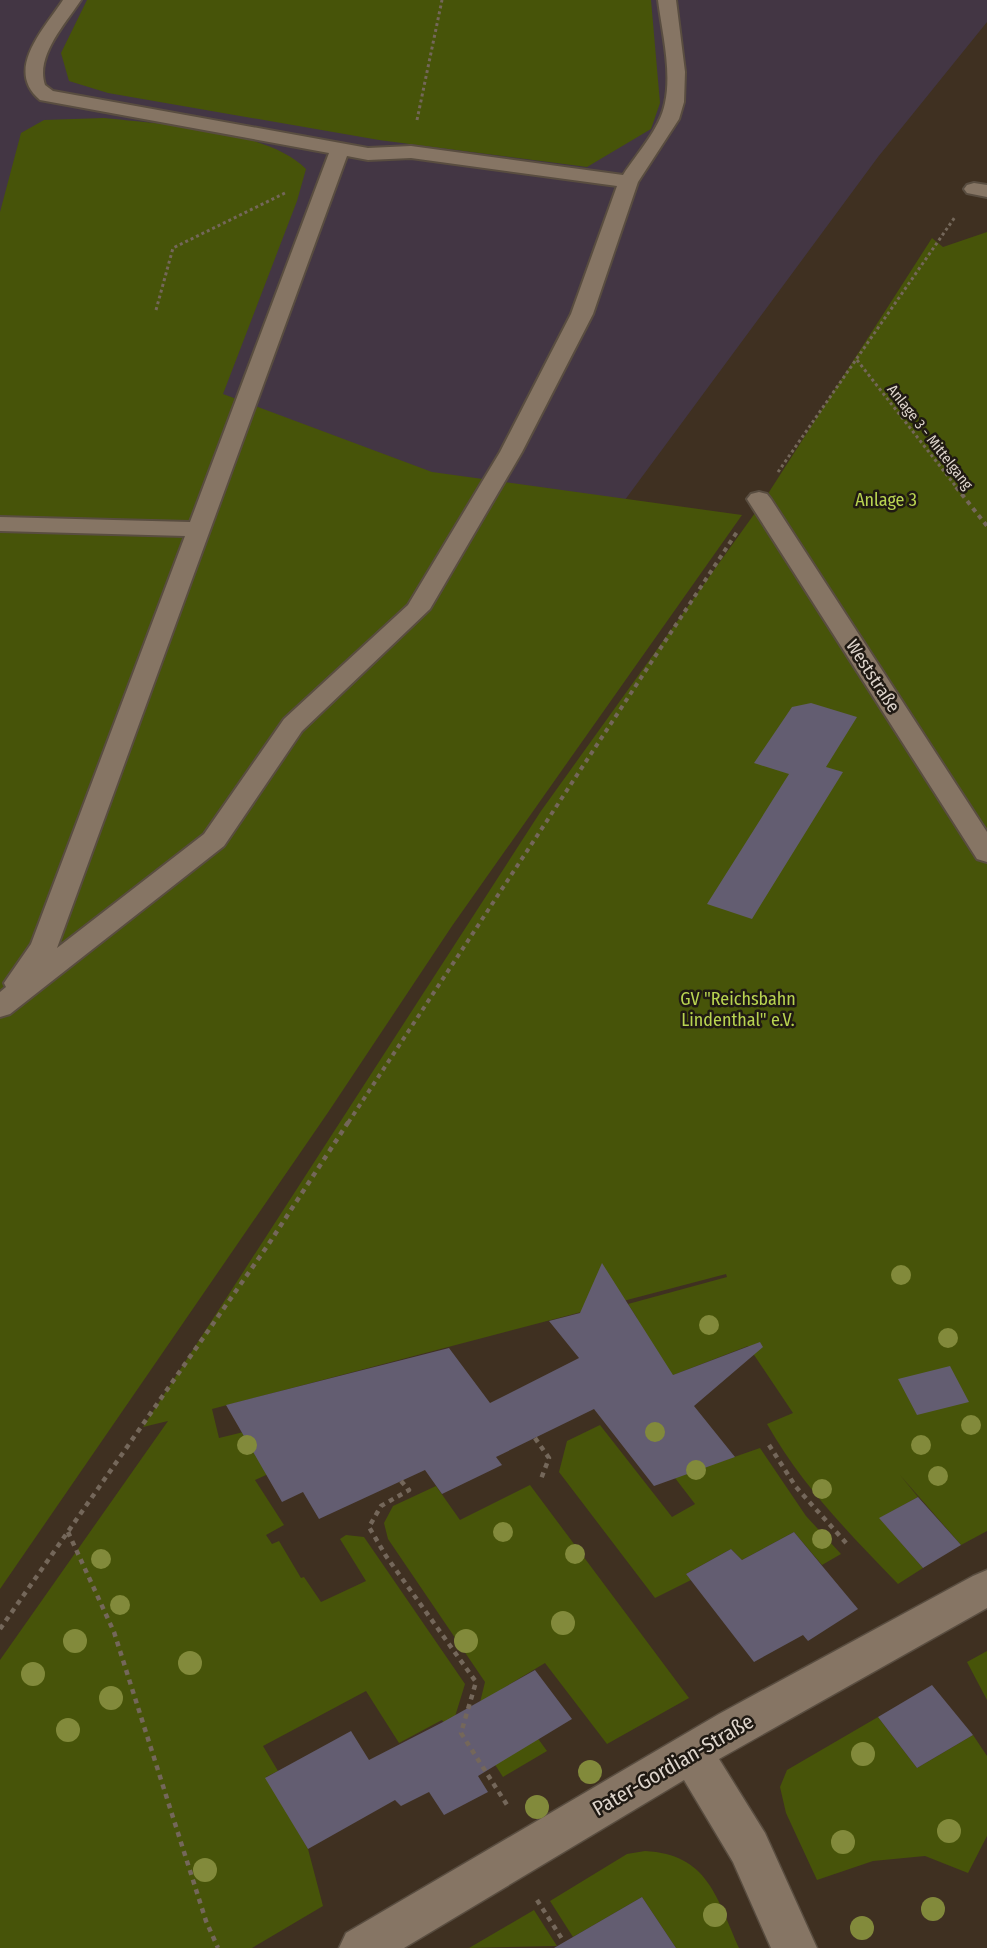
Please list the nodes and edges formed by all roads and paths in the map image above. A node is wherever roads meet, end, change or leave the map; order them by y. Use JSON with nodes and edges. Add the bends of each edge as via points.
{"nodes":[{"id":1,"x":72,"y":0,"type":"edge"},
{"id":2,"x":442,"y":0,"type":"edge"},
{"id":3,"x":667,"y":0,"type":"edge"},
{"id":4,"x":411,"y":152,"type":"junction"},
{"id":5,"x":335,"y":160,"type":"junction"},
{"id":6,"x":628,"y":182,"type":"junction"},
{"id":7,"x":981,"y":190,"type":"edge"},
{"id":8,"x":156,"y":310,"type":"dead end"},
{"id":9,"x":857,"y":360,"type":"junction"},
{"id":10,"x":759,"y":499,"type":"junction"},
{"id":11,"x":0,"y":524,"type":"edge"},
{"id":12,"x":987,"y":526,"type":"edge"},
{"id":13,"x":197,"y":529,"type":"junction"},
{"id":14,"x":987,"y":854,"type":"edge"},
{"id":15,"x":1,"y":1008,"type":"edge"},
{"id":16,"x":535,"y":1438,"type":"dead end"},
{"id":17,"x":769,"y":1445,"type":"dead end"},
{"id":18,"x":541,"y":1479,"type":"dead end"},
{"id":19,"x":401,"y":1481,"type":"dead end"},
{"id":20,"x":68,"y":1531,"type":"junction"},
{"id":21,"x":848,"y":1545,"type":"dead end"},
{"id":22,"x":987,"y":1588,"type":"edge"},
{"id":23,"x":0,"y":1629,"type":"edge"},
{"id":24,"x":692,"y":1754,"type":"junction"},
{"id":25,"x":511,"y":1812,"type":"dead end"},
{"id":26,"x":535,"y":1897,"type":"dead end"},
{"id":27,"x":564,"y":1942,"type":"dead end"},
{"id":28,"x":218,"y":1948,"type":"edge"},
{"id":29,"x":362,"y":1948,"type":"edge"},
{"id":30,"x":794,"y":1948,"type":"edge"}],
"edges":[{"from":1,"to":5,"type":"lane","via":[[36,57],[33,78],[36,87],[47,96]]},
{"from":2,"to":4,"type":"path"},
{"from":3,"to":6,"type":"lane","via":[[676,72],[675,102],[669,119]]},
{"from":4,"to":5,"type":"lane"},
{"from":4,"to":6,"type":"lane"},
{"from":5,"to":8,"type":"path","via":[[173,248]]},
{"from":5,"to":13,"type":"lane"},
{"from":6,"to":15,"type":"lane","via":[[582,314],[511,452],[418,609],[293,725],[214,840]]},
{"from":7,"to":9,"type":"path"},
{"from":9,"to":10,"type":"path"},
{"from":9,"to":12,"type":"path","name":"Anlage 3 - Mittelgang"},
{"from":10,"to":14,"type":"lane","name":"Weststraße"},
{"from":10,"to":20,"type":"path","via":[[268,1245]]},
{"from":11,"to":13,"type":"lane"},
{"from":13,"to":15,"type":"lane","via":[[44,946]]},
{"from":16,"to":18,"type":"path","via":[[549,1458]]},
{"from":17,"to":21,"type":"path","via":[[796,1487]]},
{"from":19,"to":25,"type":"path","via":[[409,1490],[381,1506],[369,1527],[476,1682],[461,1733]]},
{"from":20,"to":23,"type":"path"},
{"from":20,"to":28,"type":"path","via":[[114,1632]]},
{"from":22,"to":24,"type":"street","name":"Pater-Gordian-Straße"},
{"from":24,"to":29,"type":"street","name":"Pater-Gordian-Straße"},
{"from":24,"to":30,"type":"street","via":[[749,1848]]},
{"from":26,"to":27,"type":"path"}]}
